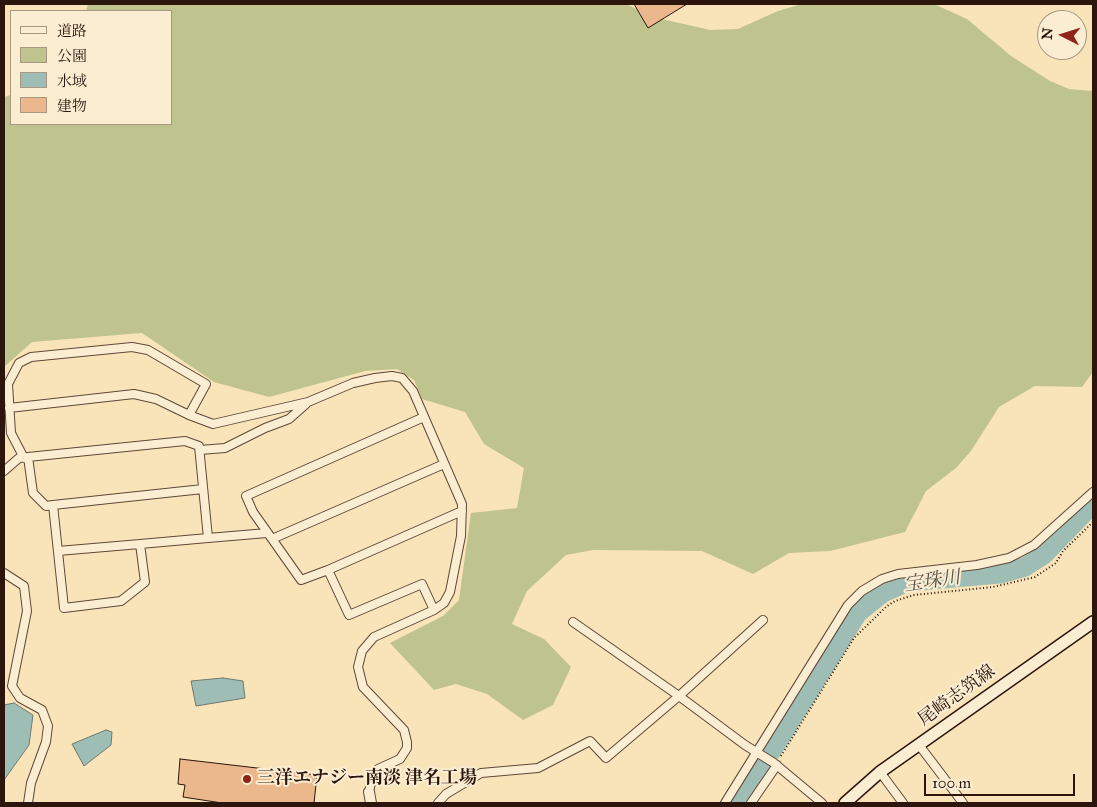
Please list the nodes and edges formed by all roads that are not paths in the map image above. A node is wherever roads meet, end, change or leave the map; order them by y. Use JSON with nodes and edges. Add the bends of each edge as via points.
{"nodes":[{"id":1,"x":308,"y":402,"type":"junction"},
{"id":2,"x":9,"y":408,"type":"junction"},
{"id":3,"x":189,"y":415,"type":"junction"},
{"id":4,"x":424,"y":417,"type":"junction"},
{"id":5,"x":200,"y":450,"type":"junction"},
{"id":6,"x":26,"y":458,"type":"junction"},
{"id":7,"x":444,"y":464,"type":"junction"},
{"id":8,"x":4,"y":471,"type":"edge"},
{"id":9,"x":203,"y":489,"type":"junction"},
{"id":10,"x":1093,"y":492,"type":"edge"},
{"id":11,"x":53,"y":505,"type":"junction"},
{"id":12,"x":462,"y":511,"type":"junction"},
{"id":13,"x":270,"y":536,"type":"junction"},
{"id":14,"x":208,"y":538,"type":"junction"},
{"id":15,"x":140,"y":544,"type":"junction"},
{"id":16,"x":58,"y":551,"type":"junction"},
{"id":17,"x":328,"y":570,"type":"junction"},
{"id":18,"x":4,"y":573,"type":"edge"},
{"id":19,"x":434,"y":610,"type":"junction"},
{"id":20,"x":763,"y":620,"type":"dead end"},
{"id":21,"x":573,"y":622,"type":"dead end"},
{"id":22,"x":1093,"y":622,"type":"edge"},
{"id":23,"x":679,"y":696,"type":"junction"},
{"id":24,"x":919,"y":745,"type":"junction"},
{"id":25,"x":758,"y":753,"type":"junction"},
{"id":26,"x":775,"y":764,"type":"junction"},
{"id":27,"x":880,"y":772,"type":"junction"},
{"id":28,"x":369,"y":792,"type":"joint"},
{"id":29,"x":28,"y":803,"type":"edge"},
{"id":30,"x":371,"y":803,"type":"edge"},
{"id":31,"x":438,"y":803,"type":"edge"},
{"id":32,"x":725,"y":803,"type":"edge"},
{"id":33,"x":751,"y":803,"type":"edge"},
{"id":34,"x":822,"y":803,"type":"edge"},
{"id":35,"x":845,"y":803,"type":"edge"},
{"id":36,"x":903,"y":803,"type":"edge"},
{"id":37,"x":963,"y":803,"type":"edge"}],
"edges":[{"from":1,"to":3,"type":"street","via":[[218,424]]},
{"from":1,"to":4,"type":"street","via":[[353,383],[392,376],[402,378],[408,385]]},
{"from":1,"to":5,"type":"street","via":[[289,419],[225,448]]},
{"from":2,"to":3,"type":"street","via":[[134,394],[156,399]]},
{"from":2,"to":3,"type":"street","via":[[8,384],[19,363],[31,357],[132,347],[148,350],[206,384]]},
{"from":2,"to":6,"type":"street","via":[[11,433]]},
{"from":4,"to":7,"type":"street"},
{"from":4,"to":13,"type":"street","via":[[246,496]]},
{"from":5,"to":6,"type":"street","via":[[200,446],[185,441]]},
{"from":5,"to":9,"type":"street"},
{"from":6,"to":8,"type":"street","via":[[19,458]]},
{"from":6,"to":11,"type":"street","via":[[33,493],[46,506]]},
{"from":7,"to":12,"type":"street","via":[[462,504]]},
{"from":7,"to":13,"type":"street"},
{"from":9,"to":11,"type":"street"},
{"from":9,"to":14,"type":"street"},
{"from":10,"to":25,"type":"street","via":[[1034,545],[1009,558],[898,574],[862,591],[848,604]]},
{"from":11,"to":16,"type":"street"},
{"from":12,"to":17,"type":"street"},
{"from":12,"to":19,"type":"street","via":[[461,536],[450,592],[444,603]]},
{"from":13,"to":14,"type":"street"},
{"from":13,"to":17,"type":"street","via":[[301,580]]},
{"from":14,"to":15,"type":"street"},
{"from":15,"to":16,"type":"street"},
{"from":15,"to":16,"type":"street","via":[[145,582],[121,601],[64,608]]},
{"from":17,"to":19,"type":"street","via":[[349,615],[422,584]]},
{"from":18,"to":29,"type":"street","via":[[24,586],[27,611],[12,686],[20,698],[42,710],[48,726]]},
{"from":19,"to":28,"type":"street","via":[[374,637],[362,650],[358,667],[363,687],[404,730],[407,742],[400,759],[373,774]]},
{"from":20,"to":23,"type":"street"},
{"from":21,"to":23,"type":"street"},
{"from":22,"to":24,"type":"main road","name":"尾崎志筑線"},
{"from":23,"to":25,"type":"street"},
{"from":23,"to":31,"type":"street","via":[[606,758],[590,741],[538,768],[481,772],[446,794]]},
{"from":24,"to":27,"type":"main road","name":"尾崎志筑線"},
{"from":24,"to":37,"type":"street"},
{"from":25,"to":26,"type":"street"},
{"from":25,"to":32,"type":"street"},
{"from":26,"to":33,"type":"street"},
{"from":26,"to":34,"type":"street"},
{"from":27,"to":35,"type":"main road","name":"尾崎志筑線"},
{"from":27,"to":36,"type":"street"},
{"from":28,"to":30,"type":"street"}]}
